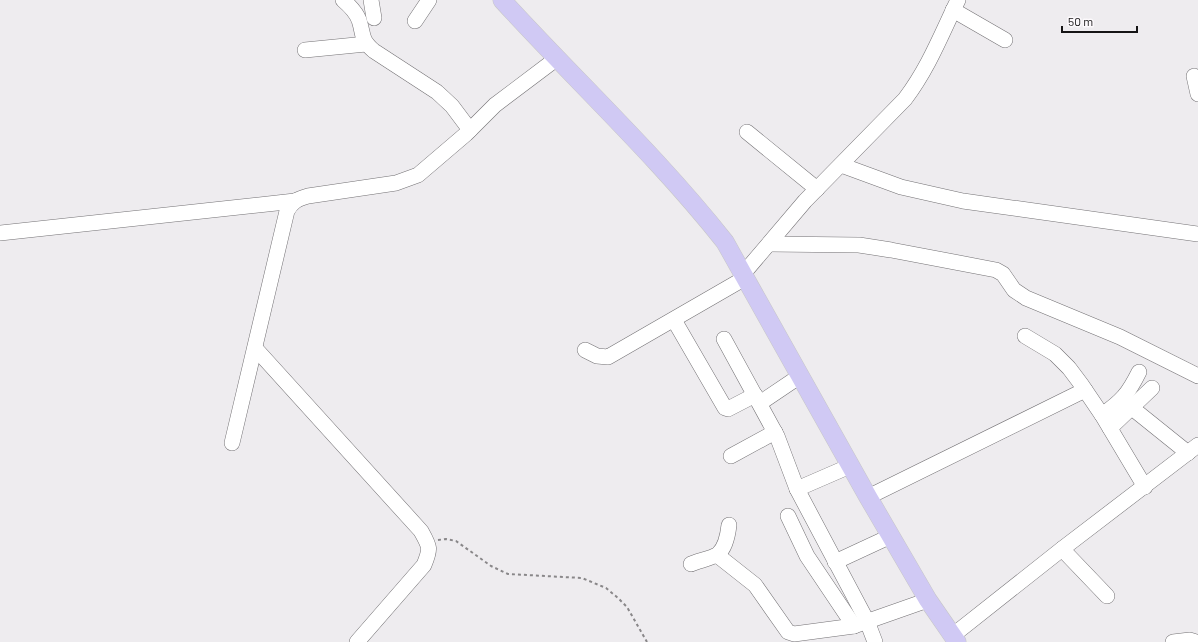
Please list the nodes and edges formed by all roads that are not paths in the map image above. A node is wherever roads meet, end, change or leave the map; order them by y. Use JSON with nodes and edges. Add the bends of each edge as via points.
{"nodes":[{"id":1,"x":343,"y":0,"type":"edge"},
{"id":2,"x":371,"y":0,"type":"edge"},
{"id":3,"x":429,"y":0,"type":"edge"},
{"id":4,"x":504,"y":1,"type":"edge"},
{"id":5,"x":956,"y":5,"type":"edge"},
{"id":6,"x":374,"y":18,"type":"dead end"},
{"id":7,"x":415,"y":21,"type":"dead end"},
{"id":8,"x":1005,"y":40,"type":"dead end"},
{"id":9,"x":366,"y":44,"type":"junction"},
{"id":10,"x":305,"y":50,"type":"dead end"},
{"id":11,"x":556,"y":58,"type":"junction"},
{"id":12,"x":1194,"y":76,"type":"dead end"},
{"id":13,"x":1198,"y":94,"type":"edge"},
{"id":14,"x":470,"y":130,"type":"junction"},
{"id":15,"x":747,"y":132,"type":"dead end"},
{"id":16,"x":840,"y":165,"type":"junction"},
{"id":17,"x":817,"y":189,"type":"junction"},
{"id":18,"x":295,"y":200,"type":"junction"},
{"id":19,"x":0,"y":233,"type":"edge"},
{"id":20,"x":1198,"y":234,"type":"edge"},
{"id":21,"x":769,"y":244,"type":"junction"},
{"id":22,"x":744,"y":276,"type":"junction"},
{"id":23,"x":674,"y":320,"type":"junction"},
{"id":24,"x":1025,"y":336,"type":"dead end"},
{"id":25,"x":724,"y":339,"type":"dead end"},
{"id":26,"x":254,"y":348,"type":"junction"},
{"id":27,"x":586,"y":350,"type":"dead end"},
{"id":28,"x":1139,"y":372,"type":"dead end"},
{"id":29,"x":800,"y":376,"type":"junction"},
{"id":30,"x":1198,"y":376,"type":"edge"},
{"id":31,"x":1152,"y":388,"type":"dead end"},
{"id":32,"x":1085,"y":390,"type":"junction"},
{"id":33,"x":758,"y":399,"type":"junction"},
{"id":34,"x":1132,"y":408,"type":"junction"},
{"id":35,"x":1106,"y":422,"type":"junction"},
{"id":36,"x":775,"y":432,"type":"junction"},
{"id":37,"x":232,"y":443,"type":"dead end"},
{"id":38,"x":1193,"y":449,"type":"edge"},
{"id":39,"x":731,"y":456,"type":"dead end"},
{"id":40,"x":850,"y":466,"type":"junction"},
{"id":41,"x":1145,"y":487,"type":"junction"},
{"id":42,"x":797,"y":489,"type":"junction"},
{"id":43,"x":868,"y":497,"type":"junction"},
{"id":44,"x":788,"y":516,"type":"dead end"},
{"id":45,"x":729,"y":525,"type":"dead end"},
{"id":46,"x":891,"y":536,"type":"junction"},
{"id":47,"x":1062,"y":549,"type":"junction"},
{"id":48,"x":717,"y":554,"type":"junction"},
{"id":49,"x":835,"y":562,"type":"junction"},
{"id":50,"x":691,"y":564,"type":"dead end"},
{"id":51,"x":1107,"y":596,"type":"dead end"},
{"id":52,"x":928,"y":600,"type":"junction"},
{"id":53,"x":860,"y":624,"type":"junction"},
{"id":54,"x":793,"y":638,"type":"edge"},
{"id":55,"x":955,"y":639,"type":"edge"},
{"id":56,"x":357,"y":642,"type":"edge"},
{"id":57,"x":875,"y":642,"type":"edge"},
{"id":58,"x":1173,"y":642,"type":"edge"},
{"id":59,"x":1196,"y":642,"type":"edge"}],
"edges":[{"from":1,"to":9,"type":"street","via":[[353,9],[359,20]]},
{"from":2,"to":6,"type":"street"},
{"from":3,"to":7,"type":"street"},
{"from":4,"to":11,"type":"main road"},
{"from":5,"to":8,"type":"street"},
{"from":5,"to":16,"type":"street","via":[[918,82]]},
{"from":9,"to":10,"type":"street"},
{"from":9,"to":14,"type":"street","via":[[437,92],[452,106]]},
{"from":11,"to":14,"type":"street","via":[[495,105]]},
{"from":11,"to":22,"type":"main road","via":[[705,217],[725,242]]},
{"from":12,"to":13,"type":"street"},
{"from":14,"to":18,"type":"street","via":[[418,175],[408,180]]},
{"from":15,"to":17,"type":"street"},
{"from":16,"to":17,"type":"street"},
{"from":16,"to":20,"type":"street","via":[[901,187],[963,201]]},
{"from":17,"to":21,"type":"street"},
{"from":18,"to":19,"type":"street"},
{"from":18,"to":26,"type":"street","via":[[287,211]]},
{"from":21,"to":22,"type":"street"},
{"from":21,"to":30,"type":"street","via":[[877,247],[996,270],[1003,274],[1014,290],[1026,298],[1120,337]]},
{"from":22,"to":23,"type":"street"},
{"from":22,"to":29,"type":"main road"},
{"from":23,"to":27,"type":"street","via":[[608,357],[597,356]]},
{"from":23,"to":33,"type":"street","via":[[725,408]]},
{"from":24,"to":32,"type":"street","via":[[1055,354]]},
{"from":25,"to":33,"type":"street"},
{"from":26,"to":37,"type":"street"},
{"from":26,"to":56,"type":"street","via":[[421,531],[428,545],[429,553],[424,565]]},
{"from":28,"to":35,"type":"street"},
{"from":29,"to":33,"type":"street"},
{"from":29,"to":40,"type":"main road"},
{"from":31,"to":34,"type":"street"},
{"from":32,"to":35,"type":"street"},
{"from":32,"to":43,"type":"street"},
{"from":33,"to":36,"type":"street"},
{"from":34,"to":35,"type":"street"},
{"from":34,"to":38,"type":"street"},
{"from":35,"to":41,"type":"street"},
{"from":36,"to":39,"type":"street"},
{"from":36,"to":42,"type":"street"},
{"from":38,"to":41,"type":"street"},
{"from":40,"to":42,"type":"street"},
{"from":40,"to":43,"type":"main road"},
{"from":41,"to":47,"type":"street"},
{"from":42,"to":49,"type":"street"},
{"from":43,"to":46,"type":"main road"},
{"from":44,"to":53,"type":"street","via":[[807,556]]},
{"from":45,"to":48,"type":"street","via":[[726,539]]},
{"from":46,"to":49,"type":"street"},
{"from":46,"to":52,"type":"main road"},
{"from":47,"to":51,"type":"street"},
{"from":47,"to":55,"type":"street"},
{"from":48,"to":50,"type":"street"},
{"from":48,"to":54,"type":"street","via":[[755,585]]},
{"from":49,"to":53,"type":"street"},
{"from":52,"to":53,"type":"street"},
{"from":52,"to":55,"type":"main road"},
{"from":53,"to":54,"type":"street"},
{"from":53,"to":57,"type":"street"},
{"from":58,"to":59,"type":"street"}]}
